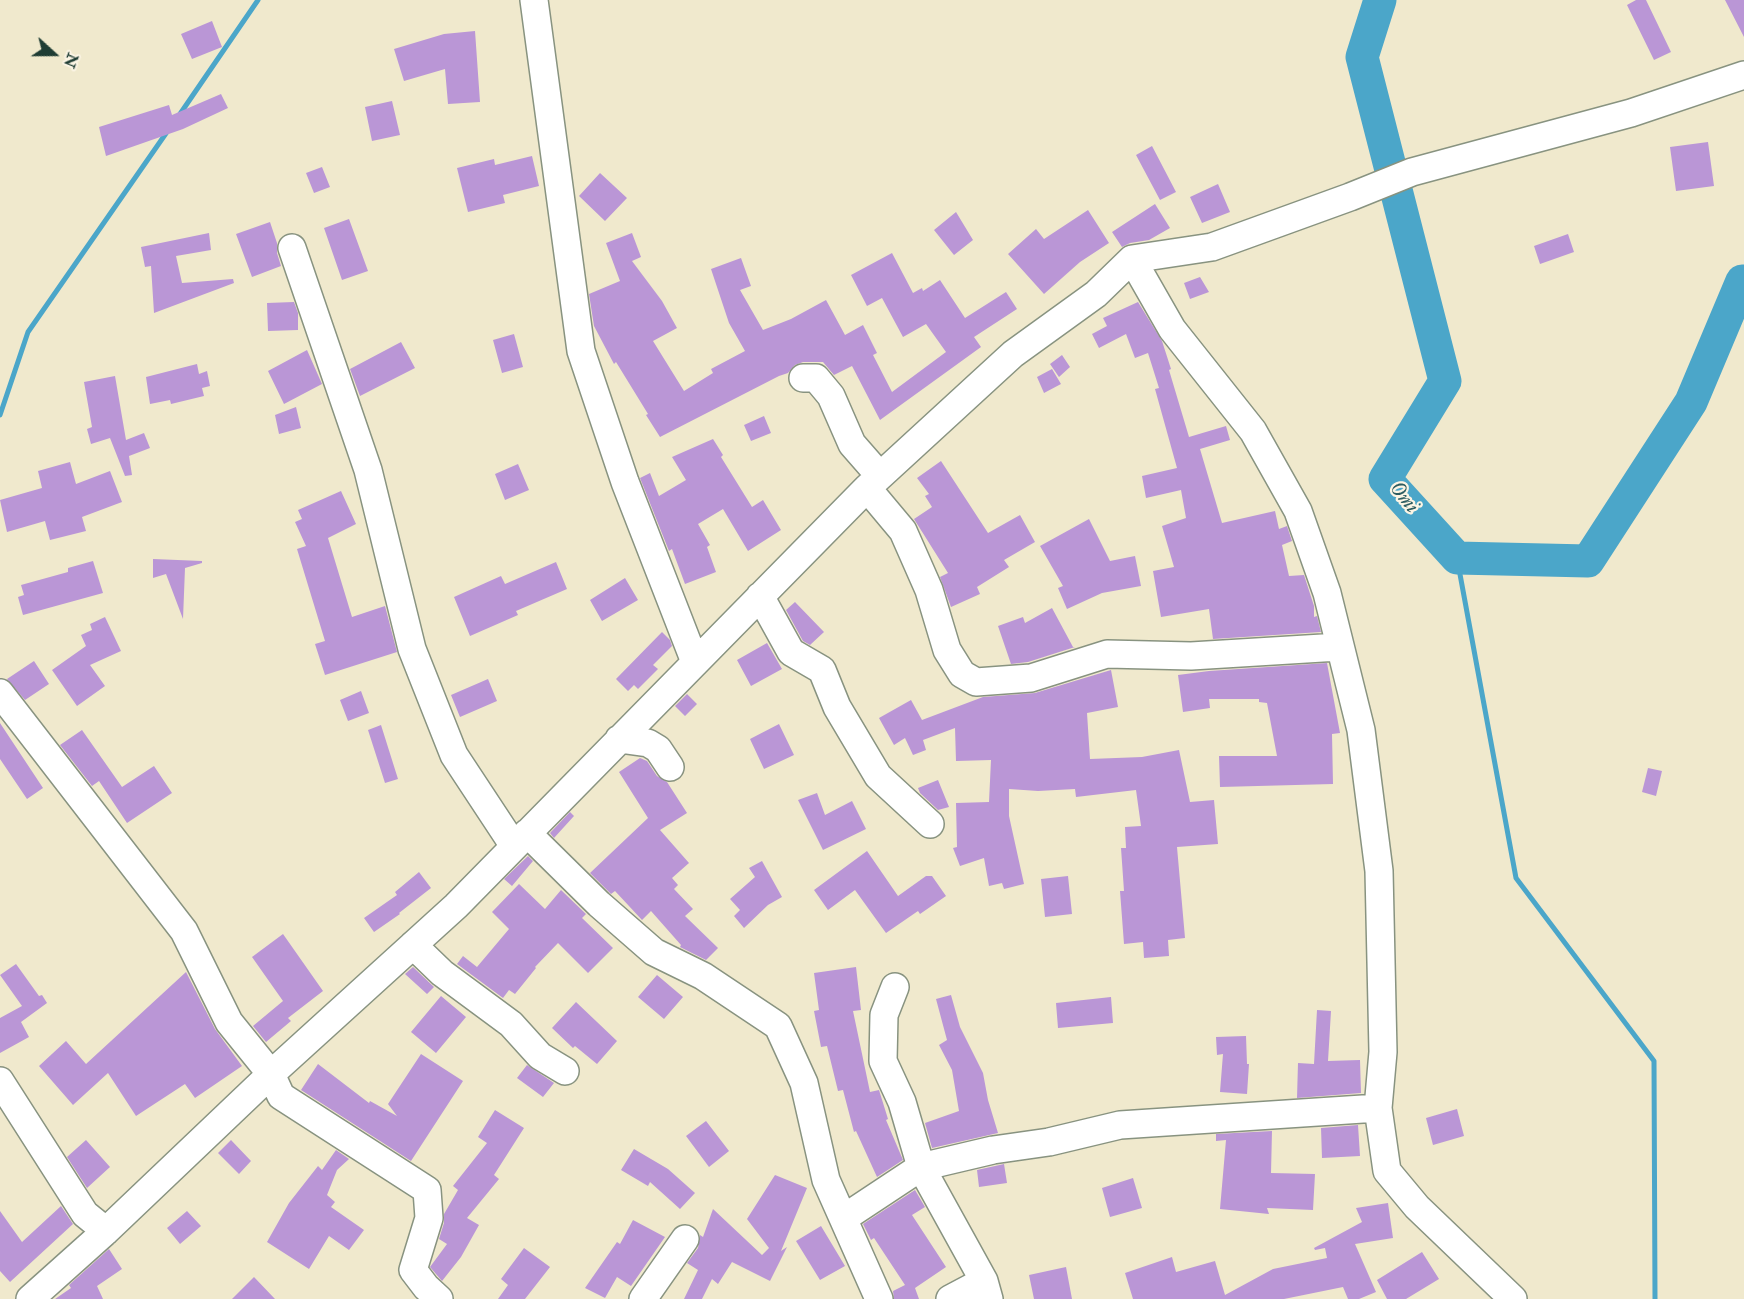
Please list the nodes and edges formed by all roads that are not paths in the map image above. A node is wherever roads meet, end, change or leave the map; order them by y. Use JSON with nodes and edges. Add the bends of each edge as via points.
{"nodes":[{"id":1,"x":534,"y":0,"type":"edge"},
{"id":2,"x":1744,"y":75,"type":"edge"},
{"id":3,"x":292,"y":248,"type":"dead end"},
{"id":4,"x":1132,"y":259,"type":"junction"},
{"id":5,"x":802,"y":378,"type":"dead end"},
{"id":6,"x":874,"y":482,"type":"junction"},
{"id":7,"x":760,"y":596,"type":"junction"},
{"id":8,"x":1339,"y":647,"type":"junction"},
{"id":9,"x":695,"y":662,"type":"junction"},
{"id":10,"x":0,"y":693,"type":"edge"},
{"id":11,"x":619,"y":739,"type":"junction"},
{"id":12,"x":670,"y":767,"type":"dead end"},
{"id":13,"x":930,"y":824,"type":"dead end"},
{"id":14,"x":520,"y":839,"type":"junction"},
{"id":15,"x":413,"y":945,"type":"junction"},
{"id":16,"x":895,"y":987,"type":"dead end"},
{"id":17,"x":565,"y":1071,"type":"dead end"},
{"id":18,"x":271,"y":1074,"type":"junction"},
{"id":19,"x":0,"y":1081,"type":"edge"},
{"id":20,"x":1378,"y":1108,"type":"junction"},
{"id":21,"x":921,"y":1167,"type":"junction"},
{"id":22,"x":844,"y":1218,"type":"junction"},
{"id":23,"x":106,"y":1231,"type":"junction"},
{"id":24,"x":685,"y":1239,"type":"dead end"},
{"id":25,"x":986,"y":1290,"type":"edge"},
{"id":26,"x":1499,"y":1293,"type":"edge"},
{"id":27,"x":30,"y":1299,"type":"edge"},
{"id":28,"x":439,"y":1299,"type":"edge"},
{"id":29,"x":643,"y":1299,"type":"edge"},
{"id":30,"x":879,"y":1299,"type":"edge"},
{"id":31,"x":950,"y":1299,"type":"edge"}],
"edges":[{"from":1,"to":9,"type":"street","via":[[581,351]]},
{"from":2,"to":4,"type":"street","via":[[1631,112],[1412,172],[1212,247]]},
{"from":3,"to":14,"type":"street","via":[[368,471],[412,649],[454,755]]},
{"from":4,"to":6,"type":"street","via":[[1096,294],[1013,354]]},
{"from":4,"to":8,"type":"street","via":[[1172,329],[1253,431],[1298,511],[1327,593]]},
{"from":5,"to":6,"type":"street","via":[[816,378],[831,396]]},
{"from":6,"to":7,"type":"street"},
{"from":6,"to":8,"type":"street","via":[[903,531],[929,590],[947,650],[962,674],[976,682],[1030,678],[1107,654],[1191,656]]},
{"from":7,"to":9,"type":"street"},
{"from":7,"to":13,"type":"street","via":[[791,651],[822,670],[837,707],[879,776]]},
{"from":8,"to":20,"type":"street","via":[[1361,730],[1379,871],[1383,1052]]},
{"from":9,"to":11,"type":"street"},
{"from":10,"to":18,"type":"street","via":[[184,931],[229,1022]]},
{"from":11,"to":12,"type":"street","via":[[658,748]]},
{"from":11,"to":14,"type":"street"},
{"from":14,"to":15,"type":"street"},
{"from":14,"to":22,"type":"street","via":[[654,952],[703,976],[778,1026],[804,1083],[826,1180]]},
{"from":15,"to":17,"type":"street","via":[[442,973],[511,1024],[540,1056]]},
{"from":15,"to":18,"type":"street"},
{"from":16,"to":21,"type":"street","via":[[884,1014],[883,1060],[902,1102]]},
{"from":18,"to":23,"type":"street"},
{"from":18,"to":28,"type":"street","via":[[281,1096],[427,1190],[429,1218],[413,1270]]},
{"from":19,"to":23,"type":"street","via":[[85,1214]]},
{"from":20,"to":21,"type":"street","via":[[1120,1125]]},
{"from":20,"to":26,"type":"street","via":[[1387,1172]]},
{"from":21,"to":22,"type":"street"},
{"from":21,"to":25,"type":"street"},
{"from":22,"to":30,"type":"street"},
{"from":23,"to":27,"type":"street"},
{"from":24,"to":29,"type":"street"},
{"from":25,"to":31,"type":"street"}]}
